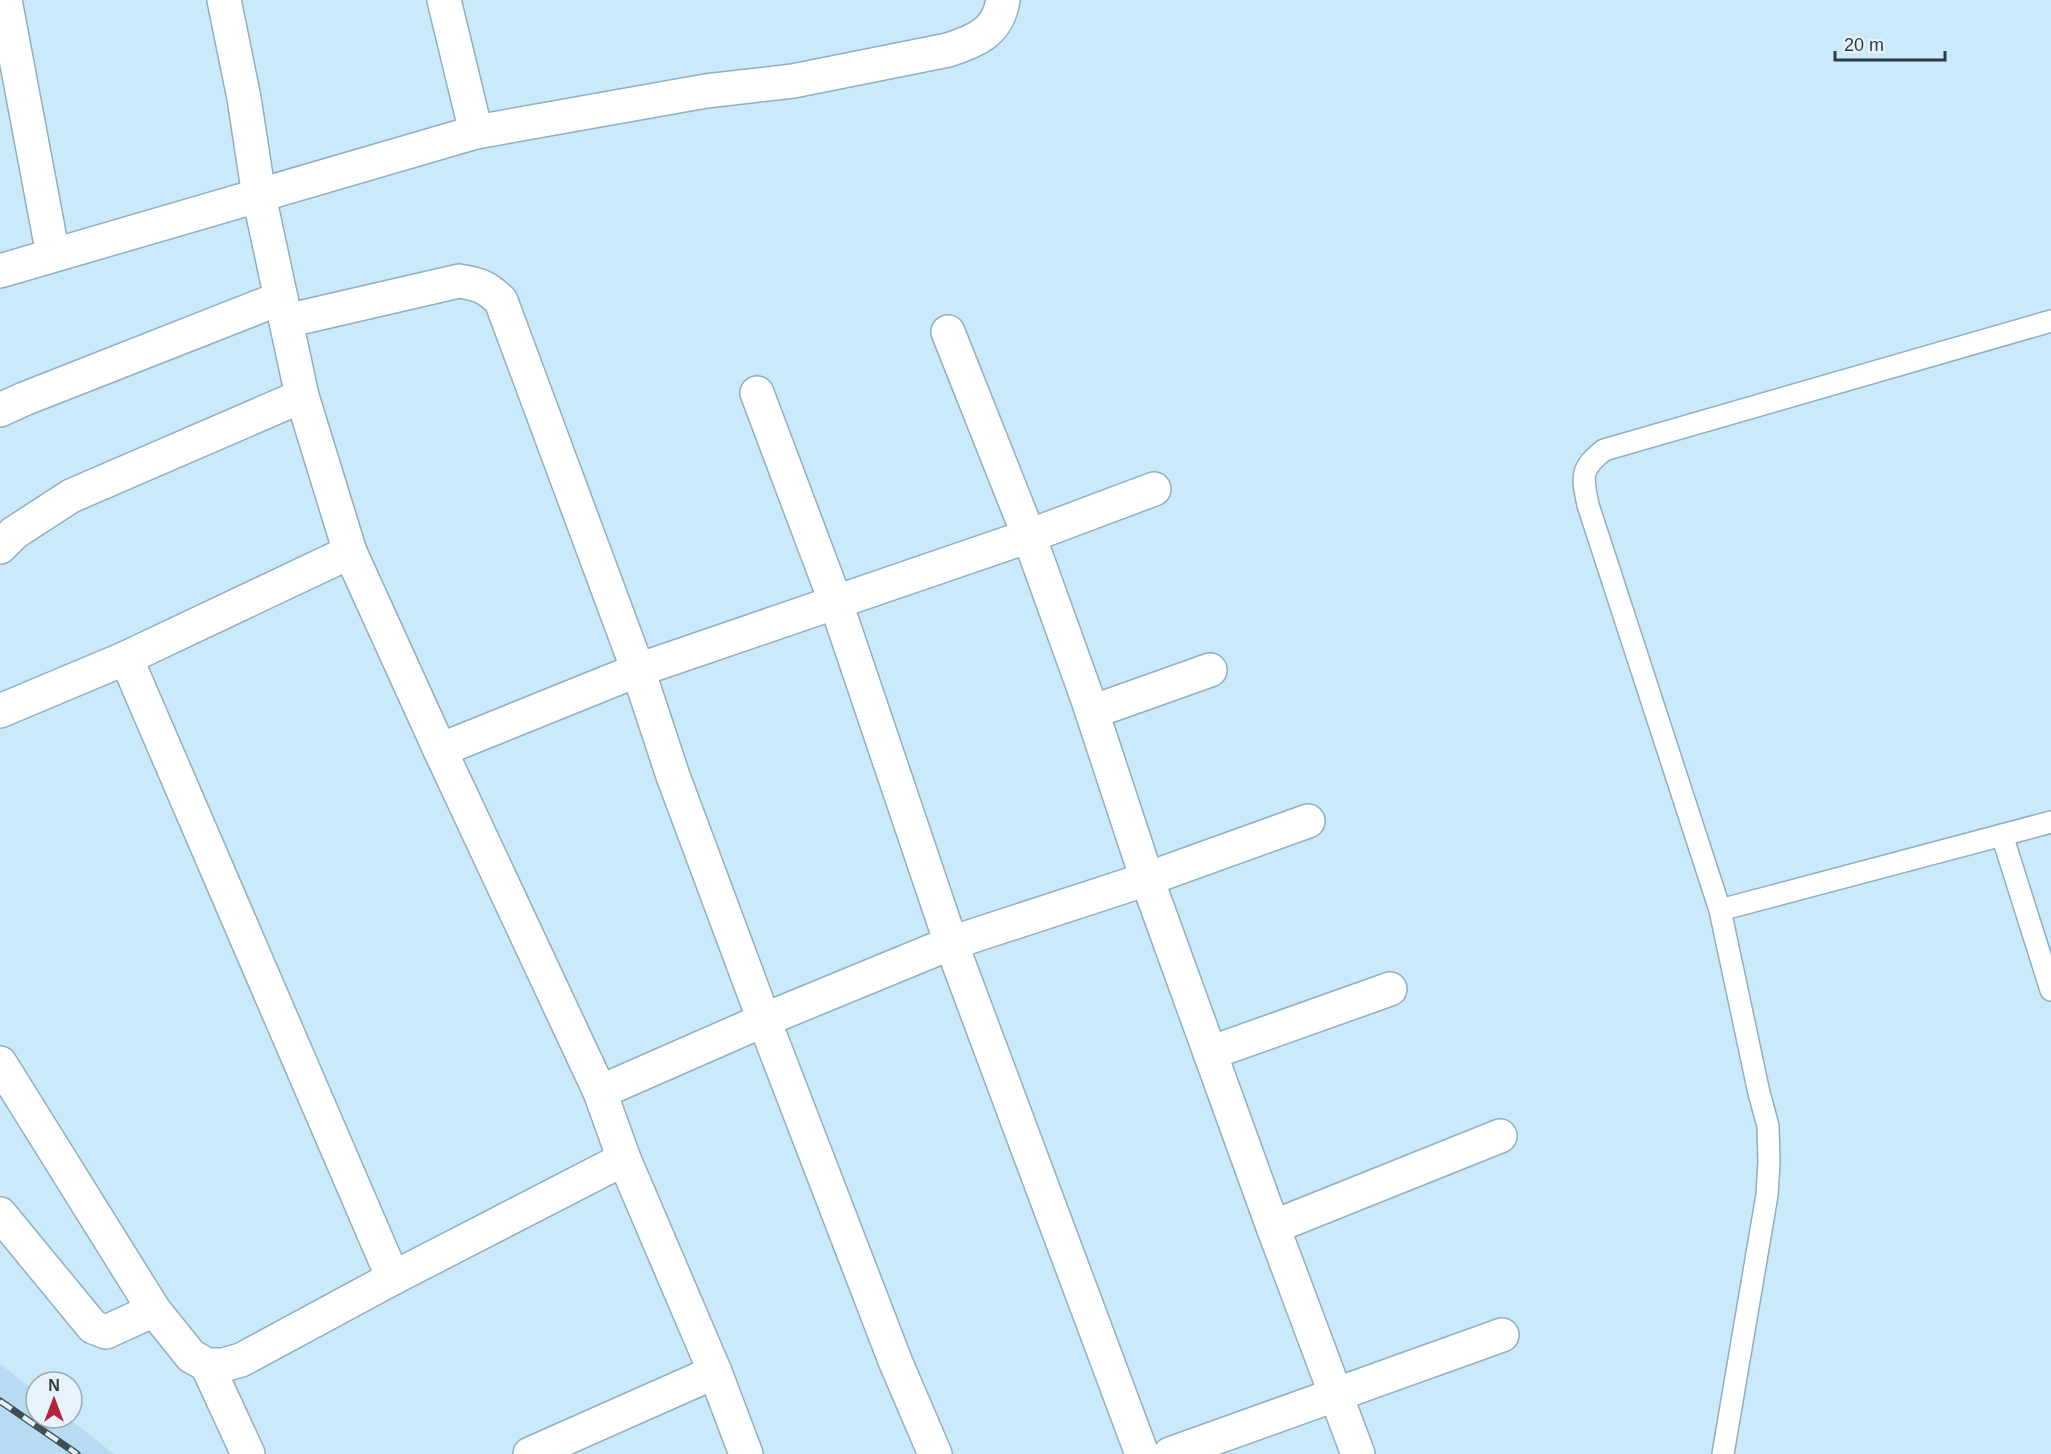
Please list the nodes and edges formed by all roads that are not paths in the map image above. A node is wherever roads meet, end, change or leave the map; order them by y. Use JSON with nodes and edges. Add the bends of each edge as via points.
{"nodes":[{"id":1,"x":5,"y":0,"type":"edge"},
{"id":2,"x":224,"y":0,"type":"edge"},
{"id":3,"x":444,"y":0,"type":"edge"},
{"id":4,"x":1003,"y":0,"type":"edge"},
{"id":5,"x":476,"y":132,"type":"junction"},
{"id":6,"x":259,"y":196,"type":"junction"},
{"id":7,"x":53,"y":255,"type":"junction"},
{"id":8,"x":0,"y":271,"type":"edge"},
{"id":9,"x":283,"y":309,"type":"junction"},
{"id":10,"x":2051,"y":321,"type":"edge"},
{"id":11,"x":948,"y":332,"type":"dead end"},
{"id":12,"x":757,"y":393,"type":"dead end"},
{"id":13,"x":302,"y":396,"type":"junction"},
{"id":14,"x":0,"y":410,"type":"edge"},
{"id":15,"x":1154,"y":489,"type":"dead end"},
{"id":16,"x":1029,"y":536,"type":"junction"},
{"id":17,"x":0,"y":546,"type":"edge"},
{"id":18,"x":350,"y":552,"type":"junction"},
{"id":19,"x":836,"y":603,"type":"junction"},
{"id":20,"x":126,"y":658,"type":"junction"},
{"id":21,"x":638,"y":670,"type":"junction"},
{"id":22,"x":1210,"y":670,"type":"dead end"},
{"id":23,"x":0,"y":711,"type":"edge"},
{"id":24,"x":1092,"y":712,"type":"junction"},
{"id":25,"x":440,"y":750,"type":"junction"},
{"id":26,"x":1308,"y":821,"type":"dead end"},
{"id":27,"x":2051,"y":822,"type":"edge"},
{"id":28,"x":2002,"y":835,"type":"junction"},
{"id":29,"x":1147,"y":879,"type":"junction"},
{"id":30,"x":1720,"y":909,"type":"junction"},
{"id":31,"x":951,"y":943,"type":"junction"},
{"id":32,"x":1390,"y":989,"type":"dead end"},
{"id":33,"x":2051,"y":990,"type":"edge"},
{"id":34,"x":764,"y":1020,"type":"junction"},
{"id":35,"x":1210,"y":1053,"type":"junction"},
{"id":36,"x":0,"y":1063,"type":"edge"},
{"id":37,"x":600,"y":1092,"type":"junction"},
{"id":38,"x":1500,"y":1136,"type":"dead end"},
{"id":39,"x":624,"y":1159,"type":"junction"},
{"id":40,"x":0,"y":1214,"type":"edge"},
{"id":41,"x":1273,"y":1227,"type":"junction"},
{"id":42,"x":393,"y":1278,"type":"junction"},
{"id":43,"x":154,"y":1310,"type":"junction"},
{"id":44,"x":1502,"y":1335,"type":"dead end"},
{"id":45,"x":207,"y":1365,"type":"junction"},
{"id":46,"x":715,"y":1372,"type":"junction"},
{"id":47,"x":1336,"y":1395,"type":"junction"},
{"id":48,"x":248,"y":1454,"type":"edge"},
{"id":49,"x":530,"y":1454,"type":"edge"},
{"id":50,"x":747,"y":1454,"type":"edge"},
{"id":51,"x":935,"y":1454,"type":"edge"},
{"id":52,"x":1142,"y":1454,"type":"edge"},
{"id":53,"x":1170,"y":1454,"type":"edge"},
{"id":54,"x":1359,"y":1454,"type":"edge"},
{"id":55,"x":1723,"y":1454,"type":"edge"}],
"edges":[{"from":1,"to":7,"type":"street"},
{"from":2,"to":6,"type":"street"},
{"from":3,"to":5,"type":"street"},
{"from":4,"to":5,"type":"street","via":[[996,22],[987,33],[948,50],[794,81],[706,91]]},
{"from":5,"to":6,"type":"street"},
{"from":6,"to":7,"type":"street"},
{"from":6,"to":9,"type":"street"},
{"from":7,"to":8,"type":"street"},
{"from":9,"to":13,"type":"street"},
{"from":9,"to":14,"type":"street"},
{"from":9,"to":21,"type":"street","via":[[459,281],[490,290],[501,301]]},
{"from":10,"to":30,"type":"lane","via":[[1604,450],[1589,462],[1584,472],[1588,505]]},
{"from":11,"to":16,"type":"street"},
{"from":12,"to":19,"type":"street"},
{"from":13,"to":17,"type":"street","via":[[71,496],[31,520]]},
{"from":13,"to":18,"type":"street"},
{"from":15,"to":16,"type":"street"},
{"from":16,"to":19,"type":"street"},
{"from":16,"to":24,"type":"street"},
{"from":18,"to":20,"type":"street"},
{"from":18,"to":25,"type":"street"},
{"from":19,"to":21,"type":"street"},
{"from":19,"to":31,"type":"street"},
{"from":20,"to":23,"type":"street"},
{"from":20,"to":42,"type":"street"},
{"from":21,"to":25,"type":"street"},
{"from":21,"to":34,"type":"street"},
{"from":22,"to":24,"type":"street"},
{"from":24,"to":29,"type":"street"},
{"from":25,"to":37,"type":"street"},
{"from":26,"to":29,"type":"street"},
{"from":27,"to":28,"type":"lane"},
{"from":28,"to":30,"type":"lane"},
{"from":28,"to":33,"type":"lane"},
{"from":29,"to":31,"type":"street"},
{"from":29,"to":35,"type":"street"},
{"from":30,"to":55,"type":"lane","via":[[1768,1126],[1769,1161],[1767,1196]]},
{"from":31,"to":34,"type":"street"},
{"from":31,"to":52,"type":"street"},
{"from":32,"to":35,"type":"street"},
{"from":34,"to":37,"type":"street"},
{"from":34,"to":51,"type":"street"},
{"from":35,"to":41,"type":"street"},
{"from":36,"to":43,"type":"street"},
{"from":37,"to":39,"type":"street"},
{"from":38,"to":41,"type":"street"},
{"from":39,"to":42,"type":"street"},
{"from":39,"to":46,"type":"street"},
{"from":40,"to":43,"type":"street","via":[[93,1327],[106,1332]]},
{"from":41,"to":47,"type":"street"},
{"from":42,"to":45,"type":"street","via":[[240,1360]]},
{"from":43,"to":45,"type":"street","via":[[191,1356]]},
{"from":44,"to":47,"type":"street"},
{"from":45,"to":48,"type":"street"},
{"from":46,"to":49,"type":"street"},
{"from":46,"to":50,"type":"street"},
{"from":47,"to":53,"type":"street"},
{"from":47,"to":54,"type":"street"}]}
